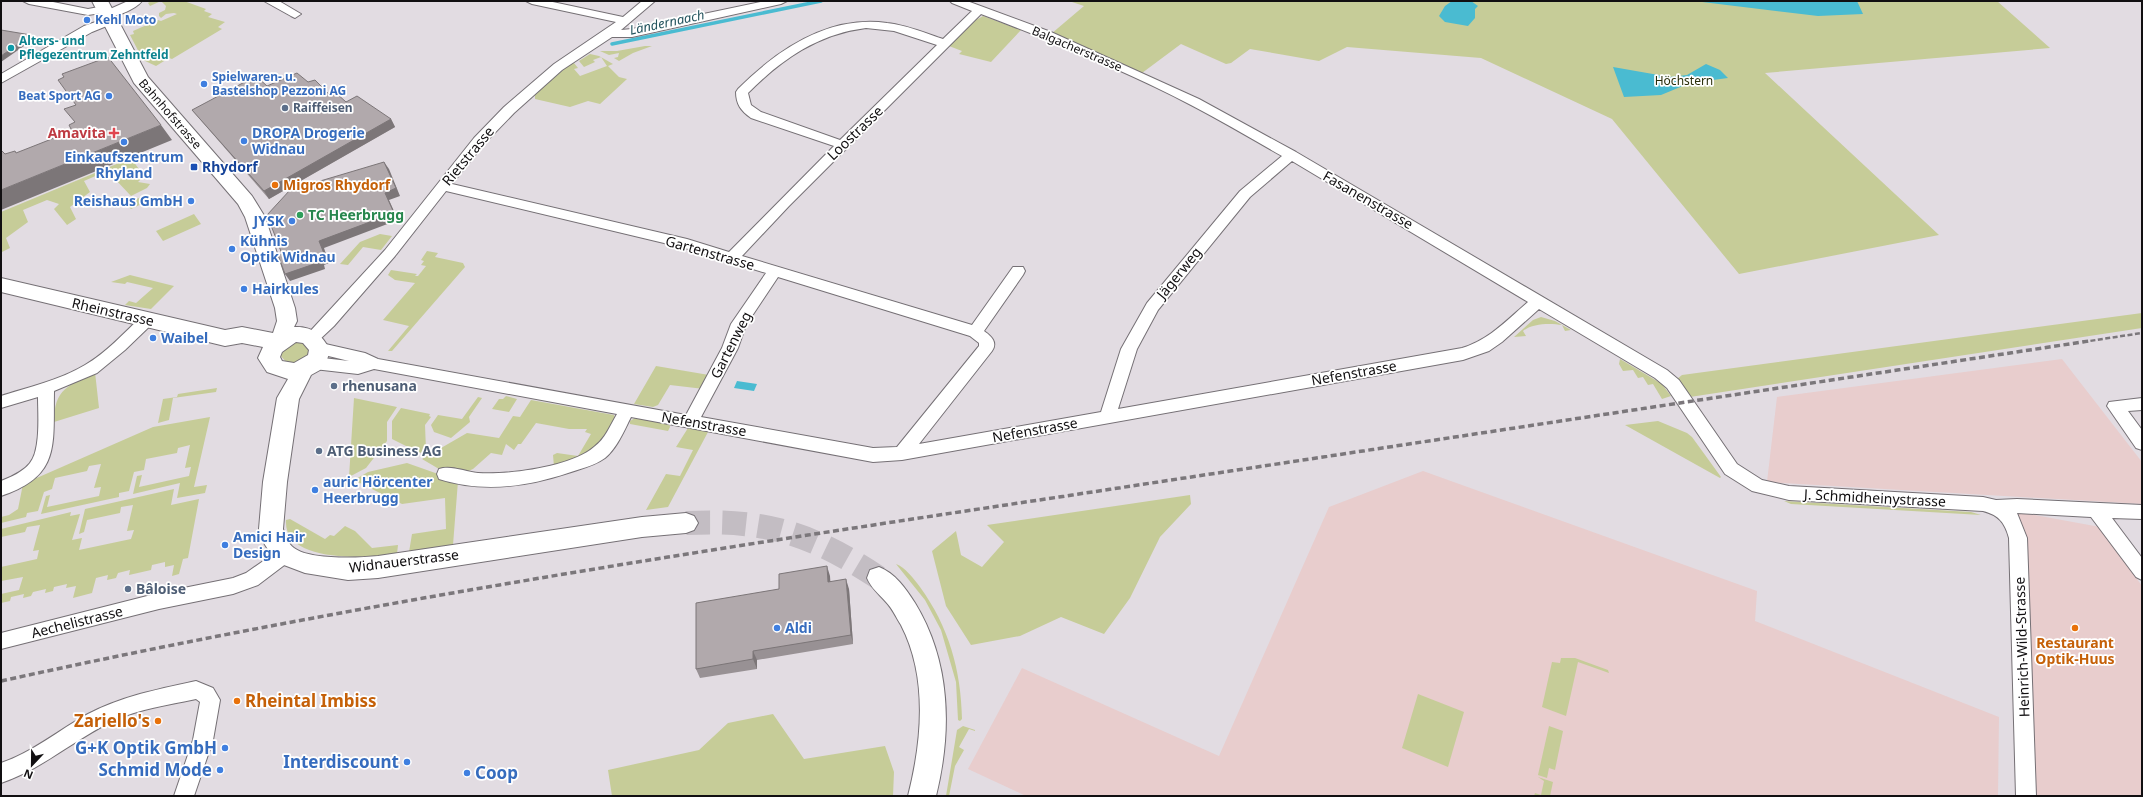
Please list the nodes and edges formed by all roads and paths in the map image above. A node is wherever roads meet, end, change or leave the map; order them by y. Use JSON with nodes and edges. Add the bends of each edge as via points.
{"nodes":[{"id":1,"x":29,"y":1,"type":"edge"},
{"id":2,"x":136,"y":1,"type":"edge"},
{"id":3,"x":270,"y":1,"type":"edge"},
{"id":4,"x":532,"y":1,"type":"edge"},
{"id":5,"x":649,"y":1,"type":"edge"},
{"id":6,"x":781,"y":1,"type":"edge"},
{"id":7,"x":956,"y":1,"type":"edge"},
{"id":8,"x":979,"y":10,"type":"junction"},
{"id":9,"x":105,"y":11,"type":"edge"},
{"id":10,"x":295,"y":14,"type":"dead end"},
{"id":11,"x":626,"y":21,"type":"junction"},
{"id":12,"x":609,"y":34,"type":"junction"},
{"id":13,"x":946,"y":44,"type":"junction"},
{"id":14,"x":1,"y":79,"type":"edge"},
{"id":15,"x":1195,"y":102,"type":"joint"},
{"id":16,"x":843,"y":145,"type":"junction"},
{"id":17,"x":1291,"y":155,"type":"junction"},
{"id":18,"x":442,"y":186,"type":"junction"},
{"id":19,"x":732,"y":258,"type":"junction"},
{"id":20,"x":1018,"y":271,"type":"dead end"},
{"id":21,"x":774,"y":272,"type":"junction"},
{"id":22,"x":1,"y":285,"type":"edge"},
{"id":23,"x":1538,"y":301,"type":"junction"},
{"id":24,"x":147,"y":320,"type":"junction"},
{"id":25,"x":975,"y":332,"type":"junction"},
{"id":26,"x":295,"y":348,"type":"junction"},
{"id":27,"x":46,"y":388,"type":"junction"},
{"id":28,"x":1,"y":402,"type":"edge"},
{"id":29,"x":2142,"y":404,"type":"edge"},
{"id":30,"x":627,"y":410,"type":"junction"},
{"id":31,"x":1107,"y":417,"type":"junction"},
{"id":32,"x":692,"y":421,"type":"junction"},
{"id":33,"x":2142,"y":443,"type":"edge"},
{"id":34,"x":902,"y":453,"type":"junction"},
{"id":35,"x":445,"y":474,"type":"dead end"},
{"id":36,"x":1,"y":489,"type":"edge"},
{"id":37,"x":1996,"y":507,"type":"junction"},
{"id":38,"x":2097,"y":510,"type":"junction"},
{"id":39,"x":2142,"y":512,"type":"edge"},
{"id":40,"x":686,"y":523,"type":"tunnel mouth"},
{"id":41,"x":285,"y":555,"type":"junction"},
{"id":42,"x":2142,"y":572,"type":"edge"},
{"id":43,"x":879,"y":578,"type":"tunnel mouth"},
{"id":44,"x":1,"y":641,"type":"edge"},
{"id":45,"x":1,"y":773,"type":"edge"},
{"id":46,"x":184,"y":796,"type":"edge"},
{"id":47,"x":922,"y":796,"type":"edge"},
{"id":48,"x":2026,"y":796,"type":"edge"}],
"edges":[{"from":1,"to":9,"type":"street","via":[[88,12]]},
{"from":2,"to":9,"type":"street","via":[[122,9]]},
{"from":3,"to":10,"type":"street"},
{"from":4,"to":11,"type":"street"},
{"from":5,"to":11,"type":"street","name":"Rietstrasse"},
{"from":6,"to":12,"type":"street","via":[[632,33]]},
{"from":7,"to":8,"type":"street","name":"Balgacherstrasse"},
{"from":8,"to":13,"type":"street","name":"Loostrasse"},
{"from":8,"to":15,"type":"street","name":"Balgacherstrasse","via":[[1114,64]]},
{"from":9,"to":14,"type":"street","via":[[88,29]]},
{"from":9,"to":26,"type":"main road","name":"Bahnhofstrasse","via":[[140,79],[245,200],[255,217],[285,308]]},
{"from":11,"to":12,"type":"street","name":"Rietstrasse"},
{"from":12,"to":18,"type":"street","name":"Rietstrasse","via":[[558,67],[509,110],[478,141]]},
{"from":13,"to":16,"type":"street","name":"Loostrasse"},
{"from":13,"to":16,"type":"street","via":[[888,26],[847,28],[823,34],[796,46],[742,92],[742,103],[747,110],[756,115]]},
{"from":15,"to":17,"type":"street","name":"Fasanenstrasse"},
{"from":16,"to":19,"type":"street","name":"Loostrasse"},
{"from":17,"to":23,"type":"street","name":"Fasanenstrasse"},
{"from":17,"to":31,"type":"street","name":"Jägerweg","via":[[1245,194],[1152,307],[1130,349]]},
{"from":18,"to":19,"type":"street","name":"Gartenstrasse","via":[[687,244]]},
{"from":18,"to":26,"type":"street","name":"Rietstrasse","via":[[390,253],[329,322]]},
{"from":19,"to":21,"type":"street","name":"Gartenstrasse"},
{"from":20,"to":25,"type":"street"},
{"from":21,"to":25,"type":"street","name":"Gartenstrasse"},
{"from":21,"to":32,"type":"street","name":"Gartenweg","via":[[739,324],[730,348]]},
{"from":22,"to":24,"type":"main road","name":"Rheinstrasse"},
{"from":23,"to":31,"type":"street","name":"Nefenstrasse","via":[[1497,338],[1484,347],[1463,354]]},
{"from":23,"to":37,"type":"street","name":"J. Schmidheinystrasse","via":[[1661,374],[1673,384],[1731,469],[1758,486],[1789,493],[1983,504]]},
{"from":24,"to":26,"type":"main road","name":"Rheinstrasse","via":[[225,338],[233,344]]},
{"from":24,"to":27,"type":"street","via":[[91,369]]},
{"from":25,"to":34,"type":"street","via":[[986,340],[987,347]]},
{"from":26,"to":30,"type":"street","name":"Nefenstrasse","via":[[358,368],[375,364]]},
{"from":26,"to":41,"type":"main road","via":[[281,387],[288,398],[275,482],[271,529],[278,547]]},
{"from":27,"to":28,"type":"street"},
{"from":27,"to":36,"type":"street","via":[[43,456],[36,468]]},
{"from":29,"to":33,"type":"street","via":[[2115,406]]},
{"from":30,"to":32,"type":"street","name":"Nefenstrasse"},
{"from":30,"to":35,"type":"street","via":[[598,454],[578,463],[531,478],[503,481],[478,480]]},
{"from":31,"to":34,"type":"street","name":"Nefenstrasse"},
{"from":32,"to":34,"type":"street","name":"Nefenstrasse","via":[[873,455]]},
{"from":37,"to":38,"type":"street","name":"J. Schmidheinystrasse"},
{"from":37,"to":48,"type":"street","name":"Heinrich-Wild-Strasse","via":[[2012,519],[2018,538]]},
{"from":38,"to":39,"type":"street","name":"J. Schmidheinystrasse"},
{"from":38,"to":42,"type":"street"},
{"from":40,"to":41,"type":"main road","name":"Widnauerstrasse","via":[[642,527],[378,567],[348,569],[305,563]]},
{"from":41,"to":44,"type":"street","name":"Aechelistrasse","via":[[252,579],[233,586],[159,601]]},
{"from":43,"to":47,"type":"main road","via":[[897,598],[912,622],[931,680],[933,731]]},
{"from":45,"to":46,"type":"street","via":[[35,759],[94,720],[115,710],[196,690],[206,694],[210,700],[203,740]]}]}
